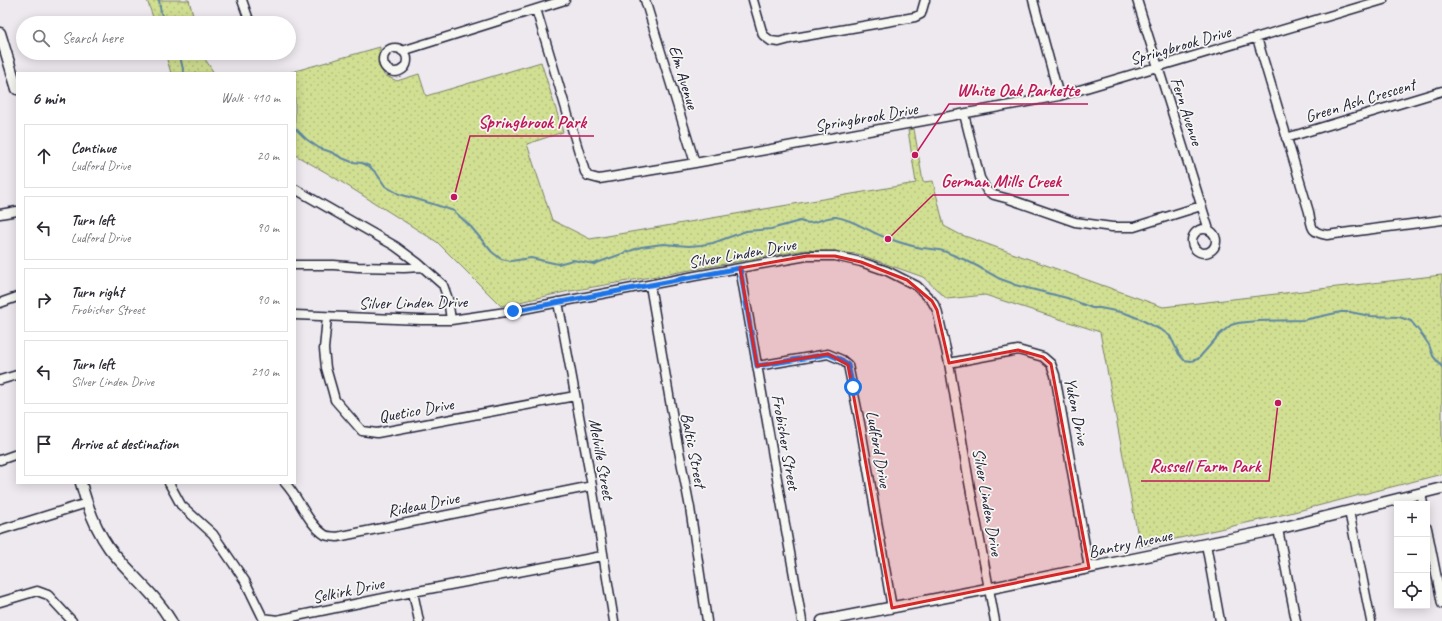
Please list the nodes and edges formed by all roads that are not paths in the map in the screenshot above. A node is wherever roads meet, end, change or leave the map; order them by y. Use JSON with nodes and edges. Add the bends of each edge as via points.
{"nodes":[{"id":1,"x":242,"y":0,"type":"edge"},
{"id":2,"x":565,"y":0,"type":"edge"},
{"id":3,"x":645,"y":0,"type":"edge"},
{"id":4,"x":753,"y":0,"type":"edge"},
{"id":5,"x":925,"y":0,"type":"edge"},
{"id":6,"x":1033,"y":0,"type":"edge"},
{"id":7,"x":1137,"y":0,"type":"edge"},
{"id":8,"x":1383,"y":0,"type":"edge"},
{"id":9,"x":536,"y":10,"type":"junction"},
{"id":10,"x":248,"y":16,"type":"edge"},
{"id":11,"x":0,"y":33,"type":"edge"},
{"id":12,"x":1257,"y":38,"type":"junction"},
{"id":13,"x":402,"y":51,"type":"dead end"},
{"id":14,"x":1157,"y":67,"type":"junction"},
{"id":15,"x":16,"y":86,"type":"edge"},
{"id":16,"x":1442,"y":91,"type":"edge"},
{"id":17,"x":1058,"y":96,"type":"junction"},
{"id":18,"x":964,"y":114,"type":"junction"},
{"id":19,"x":1286,"y":138,"type":"junction"},
{"id":20,"x":694,"y":163,"type":"junction"},
{"id":21,"x":296,"y":190,"type":"edge"},
{"id":22,"x":1201,"y":206,"type":"junction"},
{"id":23,"x":16,"y":211,"type":"edge"},
{"id":24,"x":0,"y":214,"type":"edge"},
{"id":25,"x":1442,"y":220,"type":"edge"},
{"id":26,"x":1209,"y":230,"type":"dead end"},
{"id":27,"x":296,"y":265,"type":"edge"},
{"id":28,"x":421,"y":266,"type":"junction"},
{"id":29,"x":740,"y":268,"type":"junction"},
{"id":30,"x":650,"y":285,"type":"junction"},
{"id":31,"x":16,"y":297,"type":"edge"},
{"id":32,"x":0,"y":302,"type":"edge"},
{"id":33,"x":558,"y":302,"type":"junction"},
{"id":34,"x":296,"y":315,"type":"edge"},
{"id":35,"x":327,"y":317,"type":"junction"},
{"id":36,"x":451,"y":320,"type":"junction"},
{"id":37,"x":950,"y":363,"type":"junction"},
{"id":38,"x":757,"y":366,"type":"junction"},
{"id":39,"x":16,"y":375,"type":"edge"},
{"id":40,"x":0,"y":380,"type":"edge"},
{"id":41,"x":575,"y":396,"type":"junction"},
{"id":42,"x":16,"y":454,"type":"edge"},
{"id":43,"x":0,"y":460,"type":"edge"},
{"id":44,"x":81,"y":484,"type":"edge"},
{"id":45,"x":170,"y":484,"type":"edge"},
{"id":46,"x":286,"y":484,"type":"edge"},
{"id":47,"x":592,"y":486,"type":"junction"},
{"id":48,"x":1442,"y":488,"type":"edge"},
{"id":49,"x":1421,"y":493,"type":"junction"},
{"id":50,"x":1422,"y":501,"type":"edge"},
{"id":51,"x":87,"y":503,"type":"junction"},
{"id":52,"x":1349,"y":511,"type":"junction"},
{"id":53,"x":1278,"y":529,"type":"junction"},
{"id":54,"x":0,"y":530,"type":"edge"},
{"id":55,"x":1429,"y":537,"type":"edge"},
{"id":56,"x":1206,"y":544,"type":"junction"},
{"id":57,"x":602,"y":556,"type":"junction"},
{"id":58,"x":1089,"y":568,"type":"junction"},
{"id":59,"x":988,"y":589,"type":"junction"},
{"id":60,"x":413,"y":592,"type":"junction"},
{"id":61,"x":0,"y":602,"type":"edge"},
{"id":62,"x":1442,"y":604,"type":"edge"},
{"id":63,"x":892,"y":608,"type":"junction"},
{"id":64,"x":72,"y":621,"type":"edge"},
{"id":65,"x":171,"y":621,"type":"edge"},
{"id":66,"x":419,"y":621,"type":"edge"},
{"id":67,"x":614,"y":621,"type":"edge"},
{"id":68,"x":707,"y":621,"type":"edge"},
{"id":69,"x":802,"y":621,"type":"edge"},
{"id":70,"x":822,"y":621,"type":"edge"},
{"id":71,"x":995,"y":621,"type":"edge"},
{"id":72,"x":1220,"y":621,"type":"edge"},
{"id":73,"x":1296,"y":621,"type":"edge"},
{"id":74,"x":1371,"y":621,"type":"edge"}],
"edges":[{"from":1,"to":10,"type":"street"},
{"from":2,"to":9,"type":"street"},
{"from":3,"to":20,"type":"street","name":"Elm Avenue"},
{"from":4,"to":5,"type":"street","via":[[763,35],[771,41],[779,42],[915,17],[921,14]]},
{"from":6,"to":17,"type":"street"},
{"from":7,"to":14,"type":"street","name":"Fern Avenue"},
{"from":8,"to":12,"type":"street","name":"Springbrook Drive"},
{"from":9,"to":13,"type":"street"},
{"from":9,"to":20,"type":"street","name":"Springbrook Drive","via":[[588,176],[604,178]]},
{"from":11,"to":15,"type":"street"},
{"from":12,"to":14,"type":"street","name":"Springbrook Drive"},
{"from":12,"to":19,"type":"street","name":"Green Ash Crescent"},
{"from":14,"to":17,"type":"street","name":"Springbrook Drive"},
{"from":14,"to":22,"type":"street","name":"Fern Avenue"},
{"from":16,"to":19,"type":"street","name":"Green Ash Crescent"},
{"from":17,"to":18,"type":"street","name":"Springbrook Drive"},
{"from":18,"to":20,"type":"street","name":"Springbrook Drive"},
{"from":18,"to":22,"type":"street","via":[[980,178],[987,191],[994,196],[1010,199],[1075,222],[1112,227],[1134,227]]},
{"from":19,"to":25,"type":"street","name":"Green Ash Crescent","via":[[1312,228],[1317,233],[1327,235]]},
{"from":21,"to":28,"type":"street","via":[[395,246]]},
{"from":22,"to":26,"type":"street","name":"Fern Avenue"},
{"from":23,"to":24,"type":"street"},
{"from":27,"to":28,"type":"street","via":[[358,268]]},
{"from":28,"to":36,"type":"street","via":[[443,285]]},
{"from":29,"to":30,"type":"street","name":"Silver Linden Drive"},
{"from":29,"to":37,"type":"street","name":"Silver Linden Drive","via":[[807,256],[835,256],[861,262],[907,280],[917,286],[937,310]]},
{"from":29,"to":38,"type":"street","name":"Frobisher Street"},
{"from":30,"to":33,"type":"street","name":"Silver Linden Drive"},
{"from":30,"to":68,"type":"street","name":"Baltic Street","via":[[690,508]]},
{"from":31,"to":32,"type":"street"},
{"from":33,"to":36,"type":"street","name":"Silver Linden Drive"},
{"from":33,"to":41,"type":"street","name":"Melville Street"},
{"from":34,"to":35,"type":"street","name":"Silver Linden Drive"},
{"from":35,"to":36,"type":"street","name":"Silver Linden Drive"},
{"from":35,"to":41,"type":"street","name":"Quetico Drive","via":[[324,349],[326,368],[335,400],[362,431],[377,433]]},
{"from":37,"to":58,"type":"street","name":"Yukon Drive","via":[[1018,350],[1042,357],[1051,364],[1058,389]]},
{"from":37,"to":59,"type":"street","name":"Silver Linden Drive"},
{"from":38,"to":63,"type":"street","name":"Ludford Drive","via":[[828,354],[848,365]]},
{"from":38,"to":69,"type":"street","name":"Frobisher Street"},
{"from":39,"to":40,"type":"street"},
{"from":41,"to":47,"type":"street","name":"Melville Street"},
{"from":42,"to":43,"type":"street"},
{"from":44,"to":51,"type":"street"},
{"from":45,"to":60,"type":"street","name":"Selkirk Drive","via":[[181,505],[212,534],[225,552],[245,581],[263,618],[277,620]]},
{"from":46,"to":47,"type":"street","name":"Rideau Drive","via":[[312,524],[326,536],[337,537]]},
{"from":47,"to":57,"type":"street","name":"Melville Street"},
{"from":48,"to":49,"type":"street","name":"Bantry Avenue"},
{"from":49,"to":50,"type":"street"},
{"from":49,"to":52,"type":"street","name":"Bantry Avenue"},
{"from":51,"to":54,"type":"street"},
{"from":51,"to":65,"type":"street","via":[[96,527],[110,548],[153,595]]},
{"from":52,"to":53,"type":"street","name":"Bantry Avenue"},
{"from":52,"to":74,"type":"street"},
{"from":53,"to":56,"type":"street","name":"Bantry Avenue"},
{"from":53,"to":73,"type":"street"},
{"from":55,"to":62,"type":"street"},
{"from":56,"to":58,"type":"street","name":"Bantry Avenue"},
{"from":56,"to":72,"type":"street"},
{"from":57,"to":60,"type":"street","name":"Selkirk Drive"},
{"from":57,"to":67,"type":"street","name":"Melville Street"},
{"from":58,"to":59,"type":"street","name":"Bantry Avenue"},
{"from":59,"to":63,"type":"street","name":"Bantry Avenue"},
{"from":59,"to":71,"type":"street","name":"Silver Linden Drive"},
{"from":60,"to":66,"type":"street"},
{"from":61,"to":64,"type":"street","via":[[37,591],[48,595]]},
{"from":63,"to":70,"type":"street","name":"Bantry Avenue"}]}
